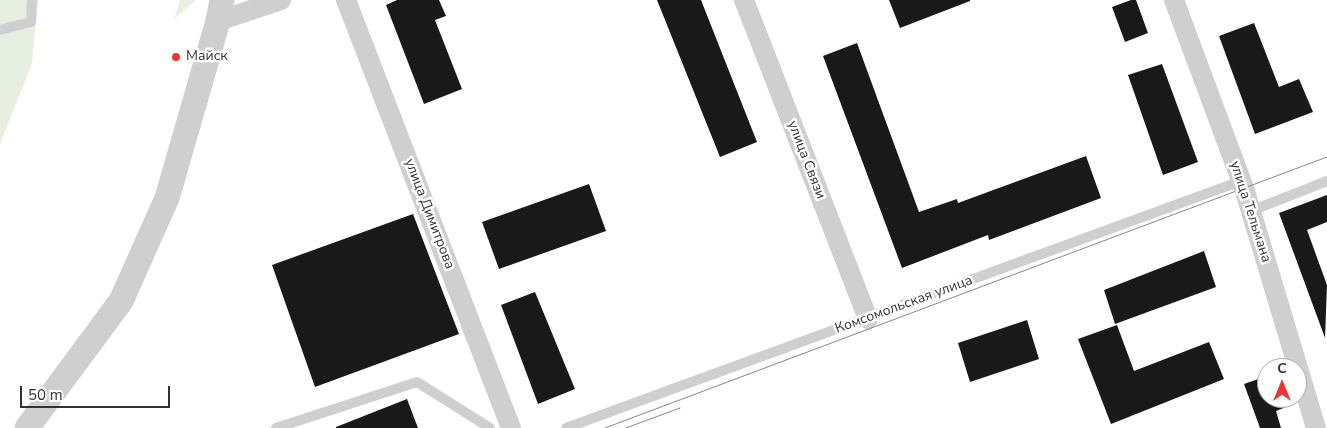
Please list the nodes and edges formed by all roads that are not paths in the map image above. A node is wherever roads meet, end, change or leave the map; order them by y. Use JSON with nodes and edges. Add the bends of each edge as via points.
{"nodes":[{"id":1,"x":32,"y":0,"type":"edge"},
{"id":2,"x":281,"y":0,"type":"edge"},
{"id":3,"x":346,"y":0,"type":"edge"},
{"id":4,"x":744,"y":0,"type":"edge"},
{"id":5,"x":1174,"y":0,"type":"edge"},
{"id":6,"x":220,"y":10,"type":"edge"},
{"id":7,"x":0,"y":30,"type":"edge"},
{"id":8,"x":1241,"y":181,"type":"junction"},
{"id":9,"x":1327,"y":181,"type":"edge"},
{"id":10,"x":1251,"y":211,"type":"junction"},
{"id":11,"x":868,"y":319,"type":"junction"},
{"id":12,"x":27,"y":428,"type":"edge"},
{"id":13,"x":276,"y":428,"type":"edge"},
{"id":14,"x":490,"y":428,"type":"edge"},
{"id":15,"x":511,"y":428,"type":"edge"},
{"id":16,"x":566,"y":428,"type":"edge"},
{"id":17,"x":1316,"y":428,"type":"edge"}],
"edges":[{"from":1,"to":7,"type":"lane","via":[[31,22]]},
{"from":2,"to":6,"type":"street"},
{"from":3,"to":15,"type":"street","name":"улица Димитрова"},
{"from":4,"to":11,"type":"street","name":"улица Связи"},
{"from":5,"to":8,"type":"street","name":"улица Тельмана"},
{"from":6,"to":12,"type":"street","via":[[166,198],[121,301]]},
{"from":8,"to":10,"type":"street","name":"улица Тельмана"},
{"from":8,"to":11,"type":"lane","name":"Комсомольская улица"},
{"from":9,"to":10,"type":"lane"},
{"from":10,"to":17,"type":"street","name":"улица Тельмана"},
{"from":11,"to":16,"type":"lane","name":"Комсомольская улица"},
{"from":13,"to":14,"type":"lane","via":[[416,382]]}]}
